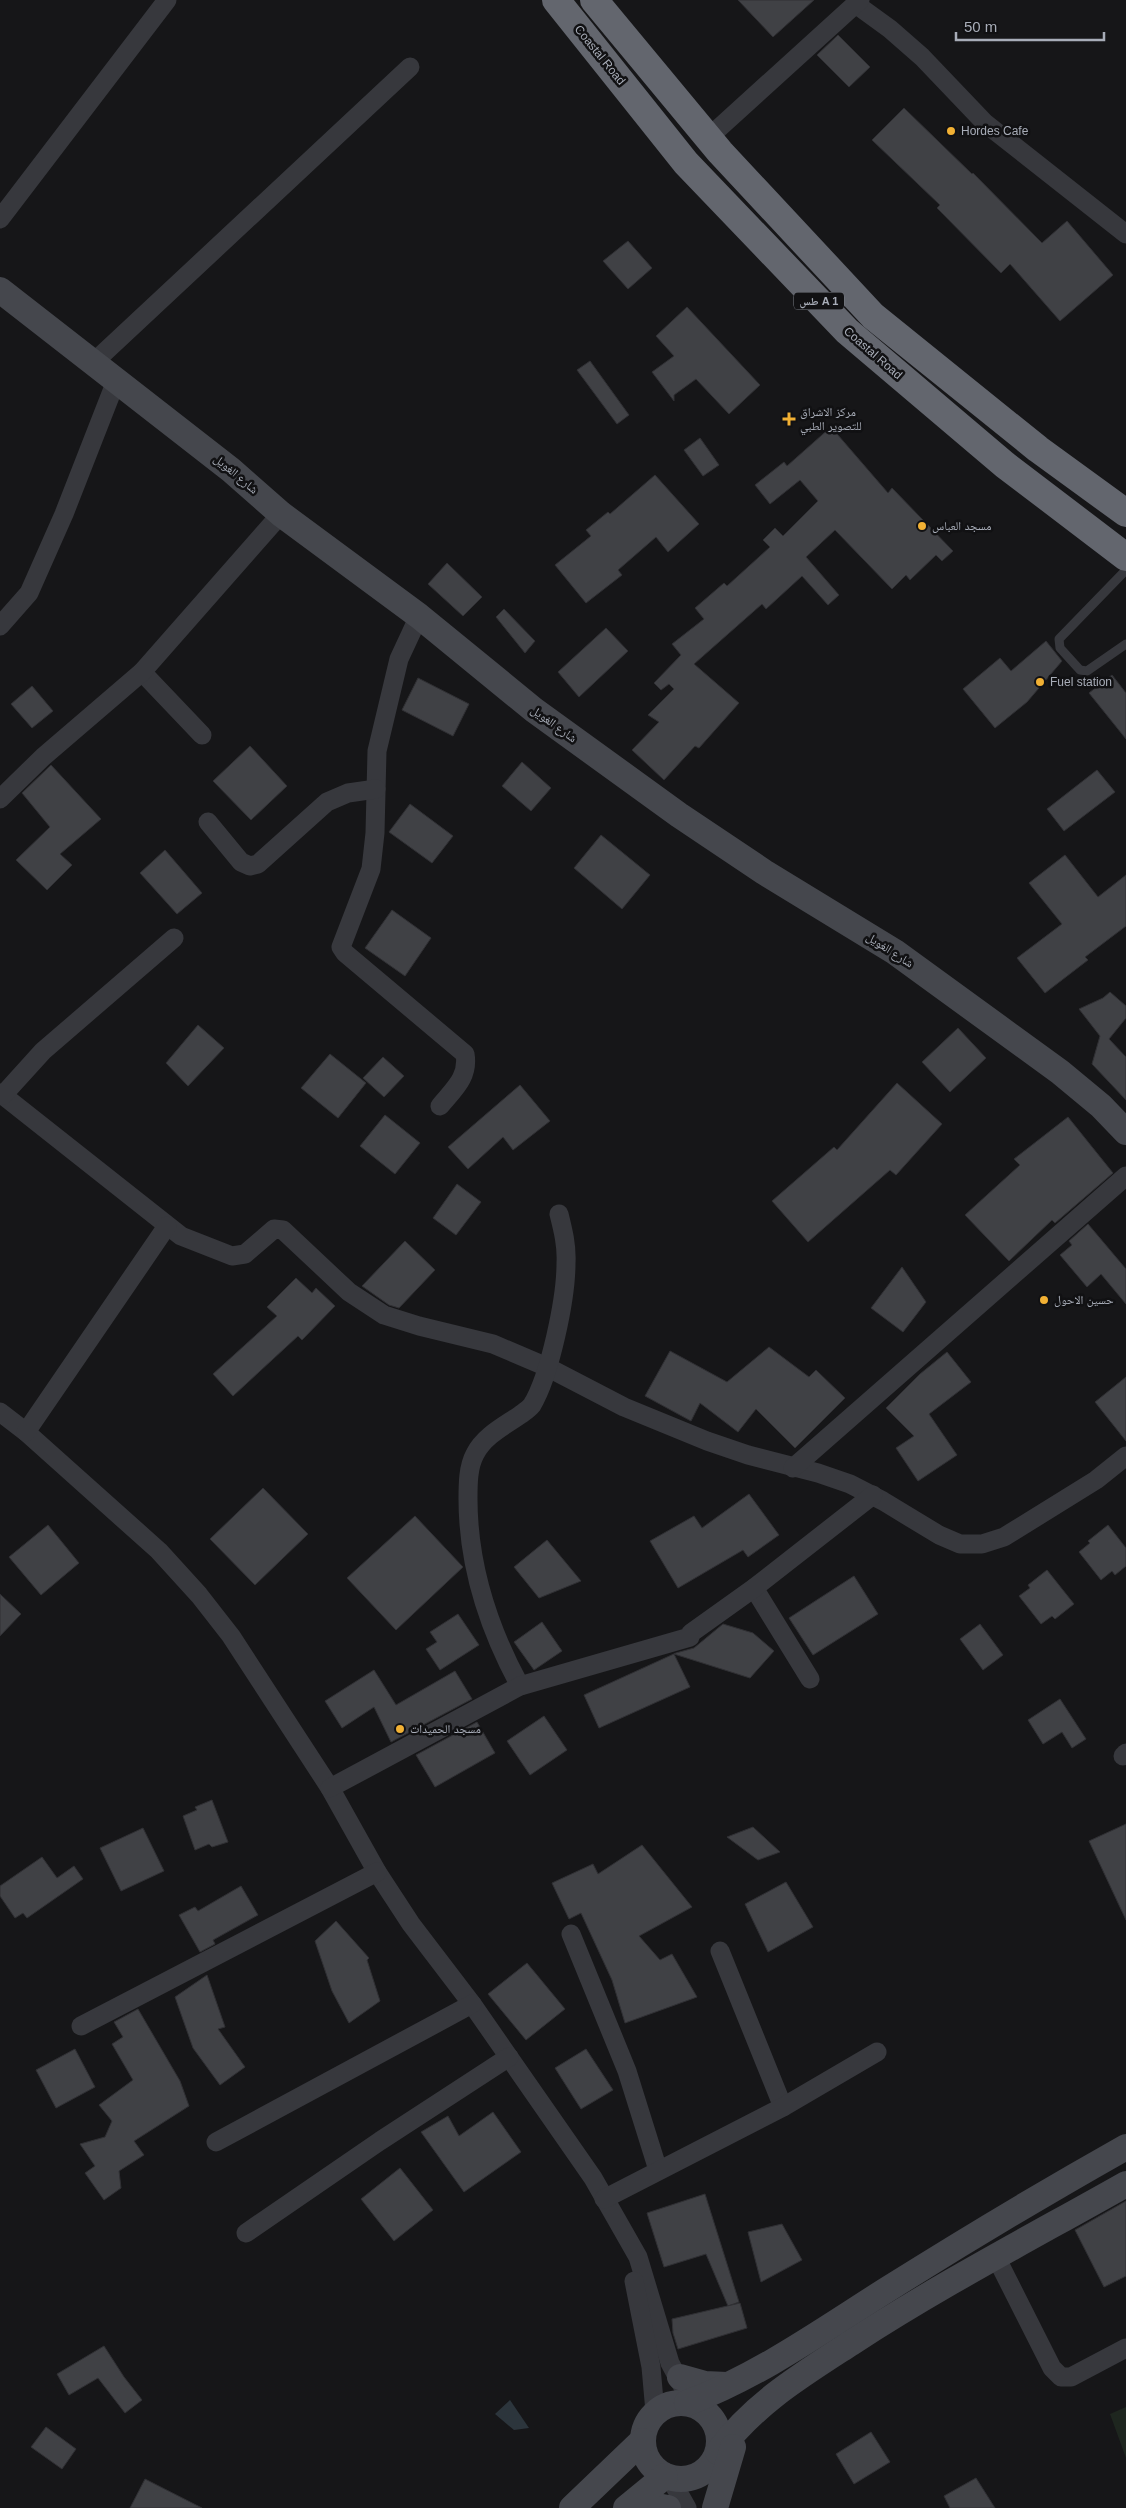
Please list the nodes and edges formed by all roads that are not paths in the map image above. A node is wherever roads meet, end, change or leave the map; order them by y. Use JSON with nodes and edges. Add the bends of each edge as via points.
{"nodes":[{"id":1,"x":167,"y":0,"type":"edge"},
{"id":2,"x":556,"y":0,"type":"edge"},
{"id":3,"x":594,"y":0,"type":"edge"},
{"id":4,"x":858,"y":2,"type":"edge"},
{"id":5,"x":410,"y":67,"type":"dead end"},
{"id":6,"x":708,"y":138,"type":"junction"},
{"id":7,"x":0,"y":219,"type":"edge"},
{"id":8,"x":1126,"y":234,"type":"edge"},
{"id":9,"x":0,"y":290,"type":"edge"},
{"id":10,"x":93,"y":363,"type":"junction"},
{"id":11,"x":116,"y":381,"type":"junction"},
{"id":12,"x":1126,"y":513,"type":"edge"},
{"id":13,"x":281,"y":514,"type":"junction"},
{"id":14,"x":1126,"y":557,"type":"edge"},
{"id":15,"x":1126,"y":570,"type":"edge"},
{"id":16,"x":419,"y":616,"type":"junction"},
{"id":17,"x":0,"y":626,"type":"edge"},
{"id":18,"x":1126,"y":644,"type":"edge"},
{"id":19,"x":142,"y":672,"type":"junction"},
{"id":20,"x":202,"y":736,"type":"dead end"},
{"id":21,"x":376,"y":790,"type":"junction"},
{"id":22,"x":0,"y":798,"type":"edge"},
{"id":23,"x":208,"y":822,"type":"dead end"},
{"id":24,"x":174,"y":938,"type":"dead end"},
{"id":25,"x":1,"y":1094,"type":"edge"},
{"id":26,"x":440,"y":1106,"type":"dead end"},
{"id":27,"x":1126,"y":1132,"type":"edge"},
{"id":28,"x":1126,"y":1176,"type":"edge"},
{"id":29,"x":559,"y":1214,"type":"dead end"},
{"id":30,"x":167,"y":1226,"type":"junction"},
{"id":31,"x":547,"y":1367,"type":"junction"},
{"id":32,"x":0,"y":1412,"type":"edge"},
{"id":33,"x":26,"y":1432,"type":"junction"},
{"id":34,"x":1126,"y":1456,"type":"edge"},
{"id":35,"x":793,"y":1468,"type":"junction"},
{"id":36,"x":873,"y":1495,"type":"junction"},
{"id":37,"x":754,"y":1588,"type":"junction"},
{"id":38,"x":810,"y":1679,"type":"dead end"},
{"id":39,"x":520,"y":1686,"type":"junction"},
{"id":40,"x":330,"y":1788,"type":"junction"},
{"id":41,"x":377,"y":1872,"type":"junction"},
{"id":42,"x":571,"y":1934,"type":"dead end"},
{"id":43,"x":720,"y":1951,"type":"dead end"},
{"id":44,"x":472,"y":2004,"type":"junction"},
{"id":45,"x":81,"y":2026,"type":"dead end"},
{"id":46,"x":877,"y":2052,"type":"dead end"},
{"id":47,"x":509,"y":2057,"type":"junction"},
{"id":48,"x":783,"y":2107,"type":"junction"},
{"id":49,"x":216,"y":2142,"type":"dead end"},
{"id":50,"x":1126,"y":2147,"type":"edge"},
{"id":51,"x":658,"y":2170,"type":"junction"},
{"id":52,"x":1126,"y":2184,"type":"edge"},
{"id":53,"x":604,"y":2199,"type":"junction"},
{"id":54,"x":246,"y":2233,"type":"dead end"},
{"id":55,"x":624,"y":2236,"type":"junction"},
{"id":56,"x":996,"y":2257,"type":"junction"},
{"id":57,"x":1126,"y":2348,"type":"edge"},
{"id":58,"x":680,"y":2377,"type":"junction"},
{"id":59,"x":730,"y":2384,"type":"junction"},
{"id":60,"x":687,"y":2403,"type":"junction"},
{"id":61,"x":655,"y":2412,"type":"junction"},
{"id":62,"x":746,"y":2418,"type":"junction"},
{"id":63,"x":642,"y":2441,"type":"junction"},
{"id":64,"x":716,"y":2457,"type":"junction"},
{"id":65,"x":667,"y":2477,"type":"junction"},
{"id":66,"x":627,"y":2507,"type":"edge"},
{"id":67,"x":572,"y":2508,"type":"edge"},
{"id":68,"x":668,"y":2508,"type":"edge"},
{"id":69,"x":687,"y":2508,"type":"edge"},
{"id":70,"x":714,"y":2508,"type":"edge"}],
"edges":[{"from":1,"to":7,"type":"street"},
{"from":2,"to":14,"type":"highway","name":"Coastal Road","number":"طس A 1","via":[[686,163],[847,331],[1005,465]]},
{"from":3,"to":6,"type":"highway","number":"طس A 1"},
{"from":4,"to":6,"type":"street"},
{"from":4,"to":8,"type":"street","via":[[922,57],[985,123]]},
{"from":5,"to":10,"type":"street"},
{"from":6,"to":12,"type":"highway","number":"طس A 1","via":[[873,316],[1038,449]]},
{"from":9,"to":10,"type":"street","name":"شارع الغويل"},
{"from":10,"to":11,"type":"street","name":"شارع الغويل"},
{"from":11,"to":13,"type":"street","name":"شارع الغويل","via":[[232,470]]},
{"from":11,"to":17,"type":"street","via":[[29,593]]},
{"from":13,"to":16,"type":"street","name":"شارع الغويل"},
{"from":13,"to":19,"type":"street"},
{"from":15,"to":18,"type":"lane","via":[[1059,639],[1060,648],[1080,670],[1087,672]]},
{"from":16,"to":21,"type":"street","via":[[397,668],[377,751]]},
{"from":16,"to":27,"type":"street","name":"شارع الغويل","via":[[534,710],[679,815],[764,872],[896,952],[1022,1042],[1101,1106]]},
{"from":19,"to":20,"type":"street"},
{"from":19,"to":22,"type":"street"},
{"from":21,"to":23,"type":"street","via":[[348,793],[327,802],[258,864],[250,866],[242,862]]},
{"from":21,"to":26,"type":"street","via":[[371,870],[341,947],[465,1054],[467,1066],[462,1079]]},
{"from":24,"to":25,"type":"street","via":[[43,1051]]},
{"from":25,"to":30,"type":"street"},
{"from":28,"to":35,"type":"street"},
{"from":29,"to":31,"type":"street","via":[[566,1262],[560,1316]]},
{"from":30,"to":31,"type":"street","via":[[180,1236],[232,1256],[245,1254],[268,1232],[278,1228],[349,1292],[384,1315],[493,1344]]},
{"from":30,"to":33,"type":"street"},
{"from":31,"to":35,"type":"street","via":[[624,1407],[707,1441]]},
{"from":31,"to":39,"type":"street","via":[[531,1407],[480,1445],[472,1462],[468,1487],[474,1567]]},
{"from":32,"to":33,"type":"street"},
{"from":33,"to":40,"type":"street","via":[[153,1545],[199,1595],[259,1677]]},
{"from":34,"to":36,"type":"street","via":[[1096,1480],[1024,1525],[1004,1537],[982,1544],[960,1544],[939,1535]]},
{"from":35,"to":36,"type":"street","via":[[834,1478]]},
{"from":36,"to":37,"type":"street"},
{"from":37,"to":38,"type":"street"},
{"from":37,"to":39,"type":"street","via":[[690,1636]]},
{"from":39,"to":40,"type":"street"},
{"from":40,"to":41,"type":"street"},
{"from":41,"to":44,"type":"street","via":[[411,1924]]},
{"from":41,"to":45,"type":"street"},
{"from":42,"to":51,"type":"street","via":[[627,2071]]},
{"from":43,"to":48,"type":"street"},
{"from":44,"to":47,"type":"street"},
{"from":44,"to":49,"type":"street"},
{"from":46,"to":48,"type":"street"},
{"from":47,"to":53,"type":"street","via":[[570,2143]]},
{"from":47,"to":54,"type":"street"},
{"from":48,"to":51,"type":"street"},
{"from":50,"to":59,"type":"street","via":[[952,2249],[767,2366]]},
{"from":51,"to":53,"type":"street"},
{"from":52,"to":56,"type":"street"},
{"from":53,"to":55,"type":"street"},
{"from":55,"to":58,"type":"street","via":[[638,2256],[670,2363]]},
{"from":55,"to":61,"type":"street","via":[[651,2367]]},
{"from":56,"to":57,"type":"street","via":[[1052,2368],[1061,2377],[1071,2377]]},
{"from":56,"to":62,"type":"street","via":[[908,2306],[781,2389]]},
{"from":58,"to":59,"type":"street","via":[[705,2384]]},
{"from":58,"to":60,"type":"street"},
{"from":59,"to":60,"type":"street"},
{"from":60,"to":61,"type":"street","via":[[670,2404]]},
{"from":60,"to":64,"type":"street","via":[[697,2406],[714,2421],[718,2430]]},
{"from":61,"to":63,"type":"street","via":[[644,2430]]},
{"from":62,"to":64,"type":"street"},
{"from":62,"to":70,"type":"street","via":[[726,2466]]},
{"from":63,"to":65,"type":"street","via":[[648,2462]]},
{"from":63,"to":67,"type":"street"},
{"from":64,"to":65,"type":"street","via":[[707,2470],[694,2477],[679,2480]]},
{"from":64,"to":70,"type":"street"},
{"from":65,"to":66,"type":"street"},
{"from":65,"to":69,"type":"street"},
{"from":66,"to":68,"type":"street","via":[[651,2504]]}]}
